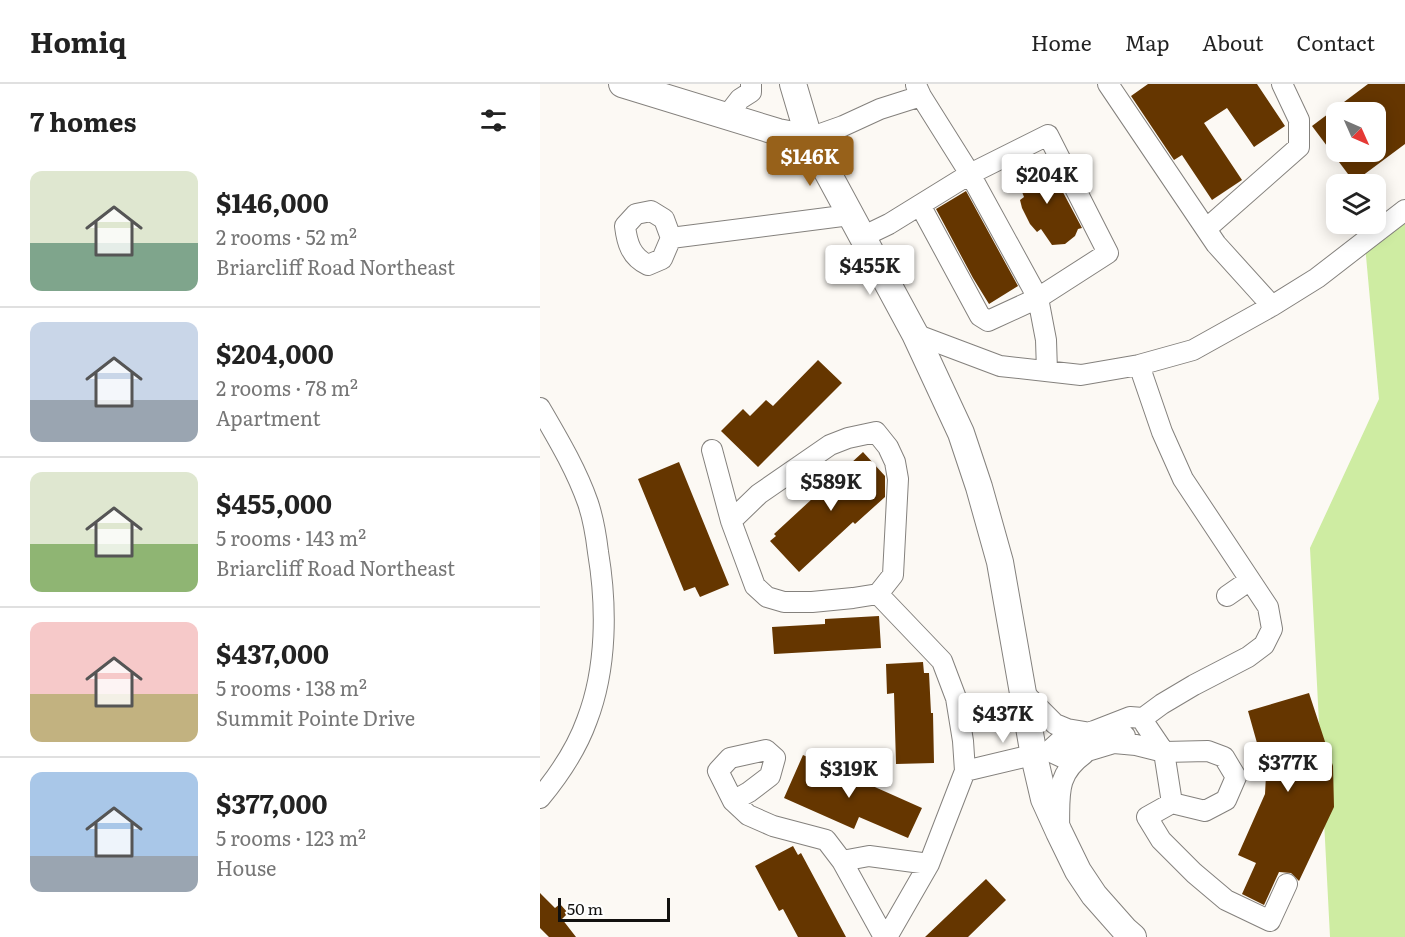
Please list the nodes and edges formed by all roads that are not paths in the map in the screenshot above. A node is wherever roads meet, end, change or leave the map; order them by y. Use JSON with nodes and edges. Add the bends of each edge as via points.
{"nodes":[{"id":1,"x":622,"y":84,"type":"edge"},
{"id":2,"x":751,"y":84,"type":"edge"},
{"id":3,"x":793,"y":84,"type":"edge"},
{"id":4,"x":1108,"y":84,"type":"edge"},
{"id":5,"x":1282,"y":84,"type":"edge"},
{"id":6,"x":918,"y":90,"type":"edge"},
{"id":7,"x":726,"y":117,"type":"junction"},
{"id":8,"x":809,"y":138,"type":"junction"},
{"id":9,"x":970,"y":174,"type":"junction"},
{"id":10,"x":920,"y":205,"type":"junction"},
{"id":11,"x":1405,"y":210,"type":"edge"},
{"id":12,"x":856,"y":226,"type":"junction"},
{"id":13,"x":1206,"y":230,"type":"junction"},
{"id":14,"x":671,"y":238,"type":"dead end"},
{"id":15,"x":1038,"y":298,"type":"junction"},
{"id":16,"x":1272,"y":306,"type":"junction"},
{"id":17,"x":915,"y":334,"type":"junction"},
{"id":18,"x":1139,"y":365,"type":"junction"},
{"id":19,"x":1047,"y":371,"type":"junction"},
{"id":20,"x":540,"y":408,"type":"edge"},
{"id":21,"x":712,"y":450,"type":"dead end"},
{"id":22,"x":731,"y":521,"type":"junction"},
{"id":23,"x":1250,"y":580,"type":"junction"},
{"id":24,"x":878,"y":594,"type":"junction"},
{"id":25,"x":1227,"y":596,"type":"dead end"},
{"id":26,"x":1023,"y":692,"type":"junction"},
{"id":27,"x":1144,"y":721,"type":"junction"},
{"id":28,"x":1090,"y":741,"type":"junction"},
{"id":29,"x":1114,"y":743,"type":"junction"},
{"id":30,"x":1164,"y":752,"type":"junction"},
{"id":31,"x":1042,"y":753,"type":"junction"},
{"id":32,"x":965,"y":771,"type":"junction"},
{"id":33,"x":540,"y":798,"type":"edge"},
{"id":34,"x":733,"y":801,"type":"dead end"},
{"id":35,"x":1172,"y":803,"type":"junction"},
{"id":36,"x":1059,"y":832,"type":"junction"},
{"id":37,"x":842,"y":861,"type":"junction"},
{"id":38,"x":929,"y":864,"type":"junction"},
{"id":39,"x":1287,"y":884,"type":"dead end"},
{"id":40,"x":886,"y":937,"type":"edge"},
{"id":41,"x":1133,"y":937,"type":"edge"}],
"edges":[{"from":1,"to":7,"type":"main road"},
{"from":2,"to":7,"type":"street","via":[[751,92]]},
{"from":3,"to":8,"type":"main road"},
{"from":4,"to":13,"type":"street"},
{"from":5,"to":13,"type":"street","via":[[1299,120],[1299,147]]},
{"from":6,"to":8,"type":"street"},
{"from":6,"to":9,"type":"street"},
{"from":7,"to":8,"type":"main road"},
{"from":8,"to":12,"type":"main road"},
{"from":9,"to":10,"type":"street"},
{"from":9,"to":15,"type":"street"},
{"from":9,"to":15,"type":"street","via":[[1048,135],[1108,253]]},
{"from":10,"to":12,"type":"street","via":[[889,224]]},
{"from":10,"to":15,"type":"street","via":[[980,316],[988,321]]},
{"from":11,"to":16,"type":"street","via":[[1317,278]]},
{"from":12,"to":14,"type":"street"},
{"from":12,"to":17,"type":"main road"},
{"from":13,"to":16,"type":"street"},
{"from":15,"to":19,"type":"street"},
{"from":16,"to":18,"type":"street","via":[[1193,351]]},
{"from":17,"to":19,"type":"street","via":[[1000,366]]},
{"from":17,"to":26,"type":"main road","via":[[961,433],[979,488],[1000,562]]},
{"from":18,"to":19,"type":"street","via":[[1081,375]]},
{"from":18,"to":23,"type":"street","via":[[1183,479]]},
{"from":20,"to":33,"type":"street","via":[[571,462],[590,511],[601,569],[604,620],[597,682],[587,720],[564,765]]},
{"from":21,"to":22,"type":"street"},
{"from":22,"to":24,"type":"street","via":[[755,586],[767,597],[784,602],[812,602]]},
{"from":22,"to":24,"type":"street","via":[[759,494],[830,445],[876,432],[895,462],[898,480],[893,575]]},
{"from":23,"to":25,"type":"street"},
{"from":23,"to":27,"type":"street","via":[[1268,607],[1272,629],[1264,645],[1162,704]]},
{"from":24,"to":32,"type":"street","via":[[942,661],[956,698]]},
{"from":26,"to":28,"type":"street","via":[[1056,724]]},
{"from":26,"to":31,"type":"main road"},
{"from":27,"to":28,"type":"street","via":[[1130,717]]},
{"from":27,"to":29,"type":"street"},
{"from":27,"to":30,"type":"street"},
{"from":28,"to":29,"type":"street"},
{"from":28,"to":31,"type":"street","via":[[1061,740]]},
{"from":28,"to":36,"type":"street","via":[[1068,769],[1061,786]]},
{"from":29,"to":30,"type":"street"},
{"from":30,"to":35,"type":"street"},
{"from":30,"to":35,"type":"street","via":[[1208,751],[1224,757],[1236,777],[1226,800],[1205,811]]},
{"from":31,"to":32,"type":"street"},
{"from":31,"to":36,"type":"main road","via":[[1044,799]]},
{"from":32,"to":38,"type":"street"},
{"from":34,"to":37,"type":"street","via":[[748,815],[773,826],[826,840]]},
{"from":35,"to":39,"type":"street","via":[[1147,817],[1161,840],[1226,900],[1270,921]]},
{"from":36,"to":41,"type":"main road","via":[[1094,895]]},
{"from":37,"to":38,"type":"street","via":[[869,856]]},
{"from":37,"to":40,"type":"street"},
{"from":38,"to":40,"type":"street"}]}
